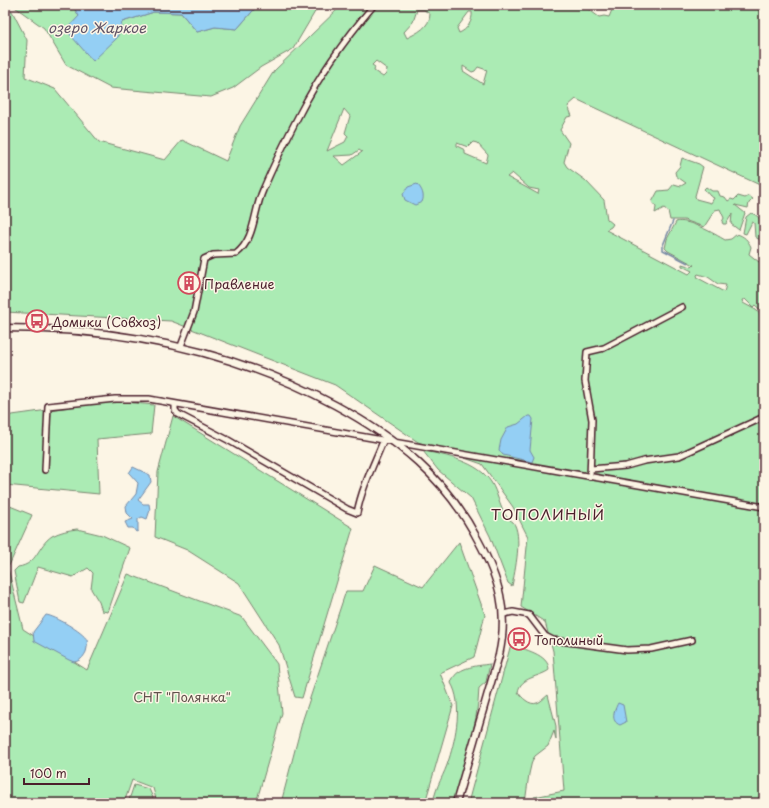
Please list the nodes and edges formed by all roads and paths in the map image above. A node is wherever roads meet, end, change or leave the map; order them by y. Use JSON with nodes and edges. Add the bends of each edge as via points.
{"nodes":[{"id":1,"x":374,"y":5,"type":"edge"},
{"id":2,"x":682,"y":307,"type":"dead end"},
{"id":3,"x":5,"y":328,"type":"edge"},
{"id":4,"x":181,"y":346,"type":"junction"},
{"id":5,"x":175,"y":404,"type":"junction"},
{"id":6,"x":764,"y":417,"type":"edge"},
{"id":7,"x":385,"y":438,"type":"junction"},
{"id":8,"x":397,"y":443,"type":"junction"},
{"id":9,"x":591,"y":469,"type":"junction"},
{"id":10,"x":45,"y":470,"type":"dead end"},
{"id":11,"x":590,"y":476,"type":"junction"},
{"id":12,"x":764,"y":507,"type":"edge"},
{"id":13,"x":504,"y":614,"type":"junction"},
{"id":14,"x":692,"y":640,"type":"dead end"},
{"id":15,"x":456,"y":803,"type":"edge"}],
"edges":[{"from":1,"to":4,"type":"street","via":[[315,83],[262,191],[247,242],[236,254],[213,255],[204,259],[194,312]]},
{"from":2,"to":9,"type":"street","via":[[604,348],[587,352],[585,381],[592,420]]},
{"from":3,"to":4,"type":"street","via":[[94,332]]},
{"from":4,"to":7,"type":"street","via":[[222,357],[280,378],[321,397]]},
{"from":5,"to":7,"type":"street"},
{"from":5,"to":7,"type":"street","via":[[178,414],[357,513],[366,480]]},
{"from":5,"to":10,"type":"street","via":[[149,399],[115,398],[48,406]]},
{"from":6,"to":9,"type":"street","via":[[679,456],[626,466]]},
{"from":7,"to":8,"type":"street"},
{"from":8,"to":11,"type":"street"},
{"from":8,"to":13,"type":"street","via":[[438,482],[464,515],[490,565]]},
{"from":9,"to":11,"type":"street"},
{"from":11,"to":12,"type":"street"},
{"from":13,"to":14,"type":"street","via":[[513,612],[529,615],[545,636],[553,640],[617,649],[651,649]]},
{"from":13,"to":15,"type":"street","via":[[503,640]]}]}
